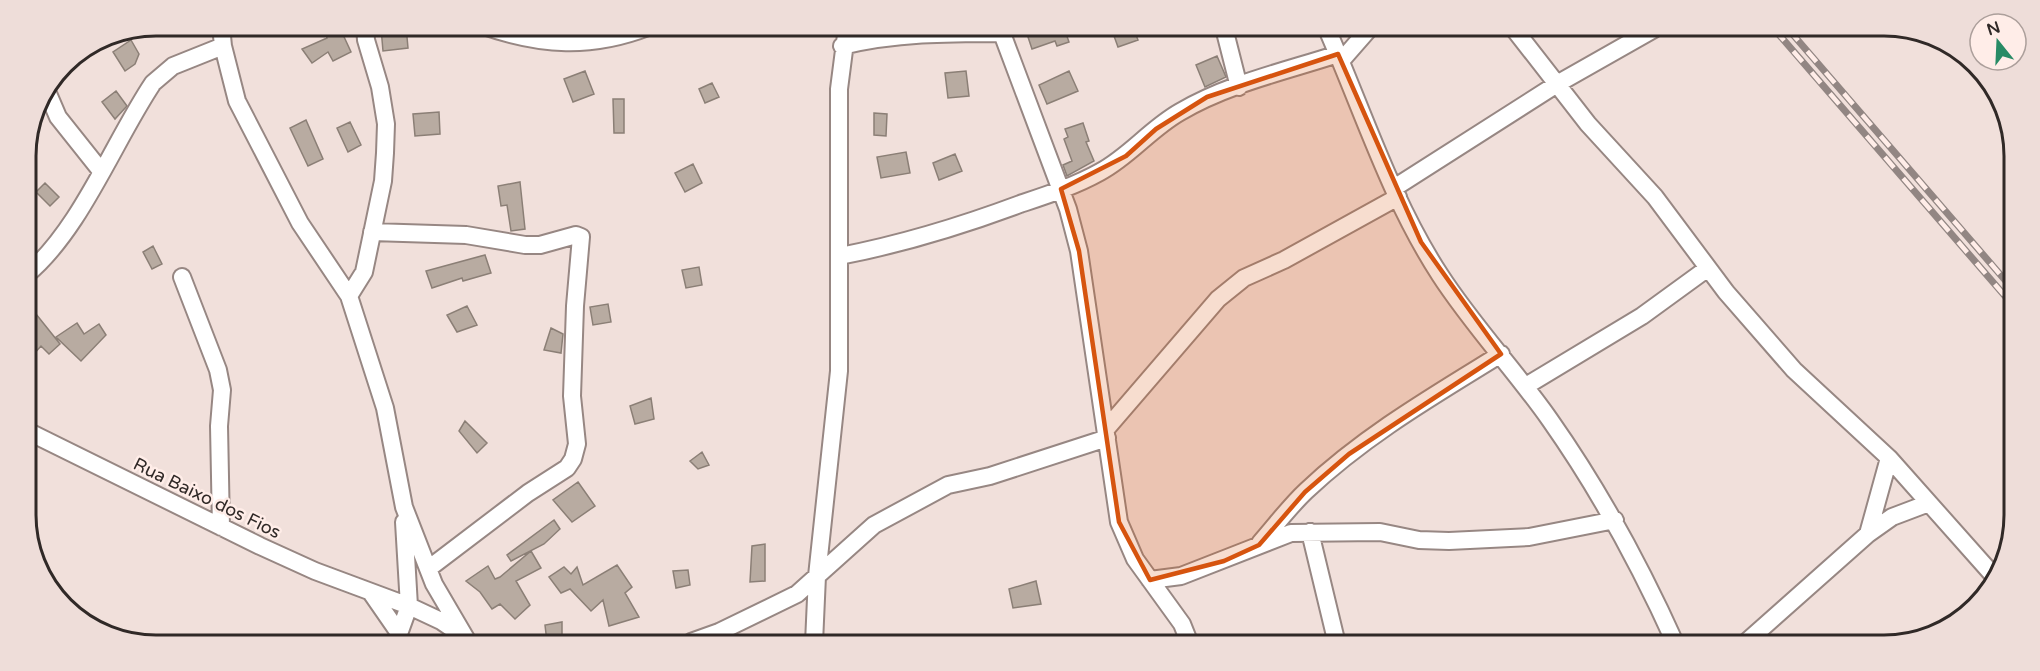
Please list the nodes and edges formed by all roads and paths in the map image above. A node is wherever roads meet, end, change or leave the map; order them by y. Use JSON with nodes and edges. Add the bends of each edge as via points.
{"nodes":[{"id":1,"x":222,"y":36,"type":"edge"},
{"id":2,"x":366,"y":36,"type":"edge"},
{"id":3,"x":530,"y":36,"type":"edge"},
{"id":4,"x":623,"y":36,"type":"edge"},
{"id":5,"x":845,"y":36,"type":"edge"},
{"id":6,"x":896,"y":36,"type":"edge"},
{"id":7,"x":1003,"y":36,"type":"edge"},
{"id":8,"x":1226,"y":36,"type":"edge"},
{"id":9,"x":1330,"y":36,"type":"edge"},
{"id":10,"x":1362,"y":36,"type":"edge"},
{"id":11,"x":1519,"y":36,"type":"edge"},
{"id":12,"x":1642,"y":36,"type":"edge"},
{"id":13,"x":223,"y":46,"type":"junction"},
{"id":14,"x":842,"y":46,"type":"junction"},
{"id":15,"x":1339,"y":58,"type":"junction"},
{"id":16,"x":1557,"y":84,"type":"junction"},
{"id":17,"x":1239,"y":87,"type":"junction"},
{"id":18,"x":50,"y":99,"type":"edge"},
{"id":19,"x":101,"y":171,"type":"junction"},
{"id":20,"x":1061,"y":189,"type":"junction"},
{"id":21,"x":1396,"y":193,"type":"junction"},
{"id":22,"x":372,"y":232,"type":"junction"},
{"id":23,"x":840,"y":256,"type":"junction"},
{"id":24,"x":36,"y":265,"type":"edge"},
{"id":25,"x":1708,"y":268,"type":"junction"},
{"id":26,"x":182,"y":277,"type":"dead end"},
{"id":27,"x":349,"y":296,"type":"junction"},
{"id":28,"x":1501,"y":354,"type":"junction"},
{"id":29,"x":1526,"y":386,"type":"junction"},
{"id":30,"x":1107,"y":433,"type":"junction"},
{"id":31,"x":36,"y":435,"type":"edge"},
{"id":32,"x":1889,"y":458,"type":"junction"},
{"id":33,"x":1929,"y":503,"type":"junction"},
{"id":34,"x":404,"y":507,"type":"junction"},
{"id":35,"x":1615,"y":520,"type":"junction"},
{"id":36,"x":221,"y":527,"type":"junction"},
{"id":37,"x":1310,"y":532,"type":"junction"},
{"id":38,"x":1868,"y":534,"type":"junction"},
{"id":39,"x":1259,"y":544,"type":"junction"},
{"id":40,"x":428,"y":569,"type":"junction"},
{"id":41,"x":1990,"y":572,"type":"edge"},
{"id":42,"x":817,"y":576,"type":"junction"},
{"id":43,"x":1150,"y":580,"type":"junction"},
{"id":44,"x":372,"y":594,"type":"junction"},
{"id":45,"x":409,"y":606,"type":"junction"},
{"id":46,"x":396,"y":635,"type":"edge"},
{"id":47,"x":398,"y":635,"type":"edge"},
{"id":48,"x":461,"y":635,"type":"edge"},
{"id":49,"x":466,"y":635,"type":"edge"},
{"id":50,"x":707,"y":635,"type":"edge"},
{"id":51,"x":814,"y":635,"type":"edge"},
{"id":52,"x":1186,"y":635,"type":"edge"},
{"id":53,"x":1335,"y":635,"type":"edge"},
{"id":54,"x":1671,"y":635,"type":"edge"},
{"id":55,"x":1754,"y":635,"type":"edge"}],
"edges":[{"from":1,"to":13,"type":"street"},
{"from":2,"to":22,"type":"street","via":[[387,124],[383,181]]},
{"from":3,"to":4,"type":"street","via":[[563,43],[588,43]]},
{"from":5,"to":14,"type":"street"},
{"from":6,"to":14,"type":"street"},
{"from":7,"to":20,"type":"street"},
{"from":8,"to":17,"type":"street"},
{"from":9,"to":15,"type":"street"},
{"from":10,"to":15,"type":"street"},
{"from":11,"to":16,"type":"street"},
{"from":12,"to":16,"type":"street"},
{"from":13,"to":19,"type":"street","via":[[173,66],[160,76],[144,96]]},
{"from":13,"to":27,"type":"street","via":[[237,101],[300,223]]},
{"from":14,"to":23,"type":"street"},
{"from":15,"to":17,"type":"street"},
{"from":15,"to":21,"type":"street"},
{"from":16,"to":21,"type":"street"},
{"from":16,"to":25,"type":"street","via":[[1587,124],[1655,197]]},
{"from":17,"to":20,"type":"street","via":[[1179,112],[1126,156]]},
{"from":18,"to":19,"type":"street","via":[[58,117]]},
{"from":19,"to":24,"type":"street","via":[[54,246]]},
{"from":20,"to":23,"type":"street","via":[[960,226]]},
{"from":20,"to":30,"type":"street","via":[[1079,251]]},
{"from":21,"to":28,"type":"street","via":[[1441,277]]},
{"from":21,"to":30,"type":"street","via":[[1293,255],[1244,278],[1218,299]]},
{"from":22,"to":27,"type":"street","via":[[364,272]]},
{"from":22,"to":40,"type":"street","via":[[466,235],[525,245],[581,237],[574,306],[572,396],[577,444],[573,459],[567,468]]},
{"from":23,"to":42,"type":"street","via":[[839,372]]},
{"from":25,"to":29,"type":"street","via":[[1642,316]]},
{"from":25,"to":32,"type":"street","via":[[1794,370]]},
{"from":26,"to":36,"type":"street","via":[[220,381]]},
{"from":27,"to":34,"type":"street","via":[[385,408]]},
{"from":28,"to":29,"type":"street"},
{"from":28,"to":39,"type":"street","via":[[1349,454],[1305,492]]},
{"from":29,"to":35,"type":"street"},
{"from":30,"to":42,"type":"street","via":[[990,476],[948,485],[874,525]]},
{"from":30,"to":43,"type":"street","via":[[1119,522],[1135,559]]},
{"from":31,"to":36,"type":"street","name":"Rua Baixo dos Fios"},
{"from":32,"to":33,"type":"street"},
{"from":32,"to":38,"type":"street"},
{"from":33,"to":38,"type":"street","via":[[1892,517]]},
{"from":33,"to":41,"type":"street"},
{"from":34,"to":40,"type":"street"},
{"from":34,"to":45,"type":"street"},
{"from":35,"to":37,"type":"street","via":[[1529,537],[1449,541],[1380,532]]},
{"from":35,"to":54,"type":"street"},
{"from":36,"to":44,"type":"street","name":"Rua Baixo dos Fios"},
{"from":37,"to":39,"type":"street","via":[[1291,533]]},
{"from":37,"to":53,"type":"street"},
{"from":38,"to":55,"type":"street"},
{"from":39,"to":43,"type":"street","via":[[1181,576]]},
{"from":40,"to":49,"type":"street"},
{"from":42,"to":50,"type":"street","via":[[797,594]]},
{"from":42,"to":51,"type":"street"},
{"from":43,"to":52,"type":"street"},
{"from":44,"to":45,"type":"street","name":"Rua Baixo dos Fios"},
{"from":44,"to":46,"type":"street"},
{"from":45,"to":47,"type":"street"},
{"from":45,"to":48,"type":"street"}]}
